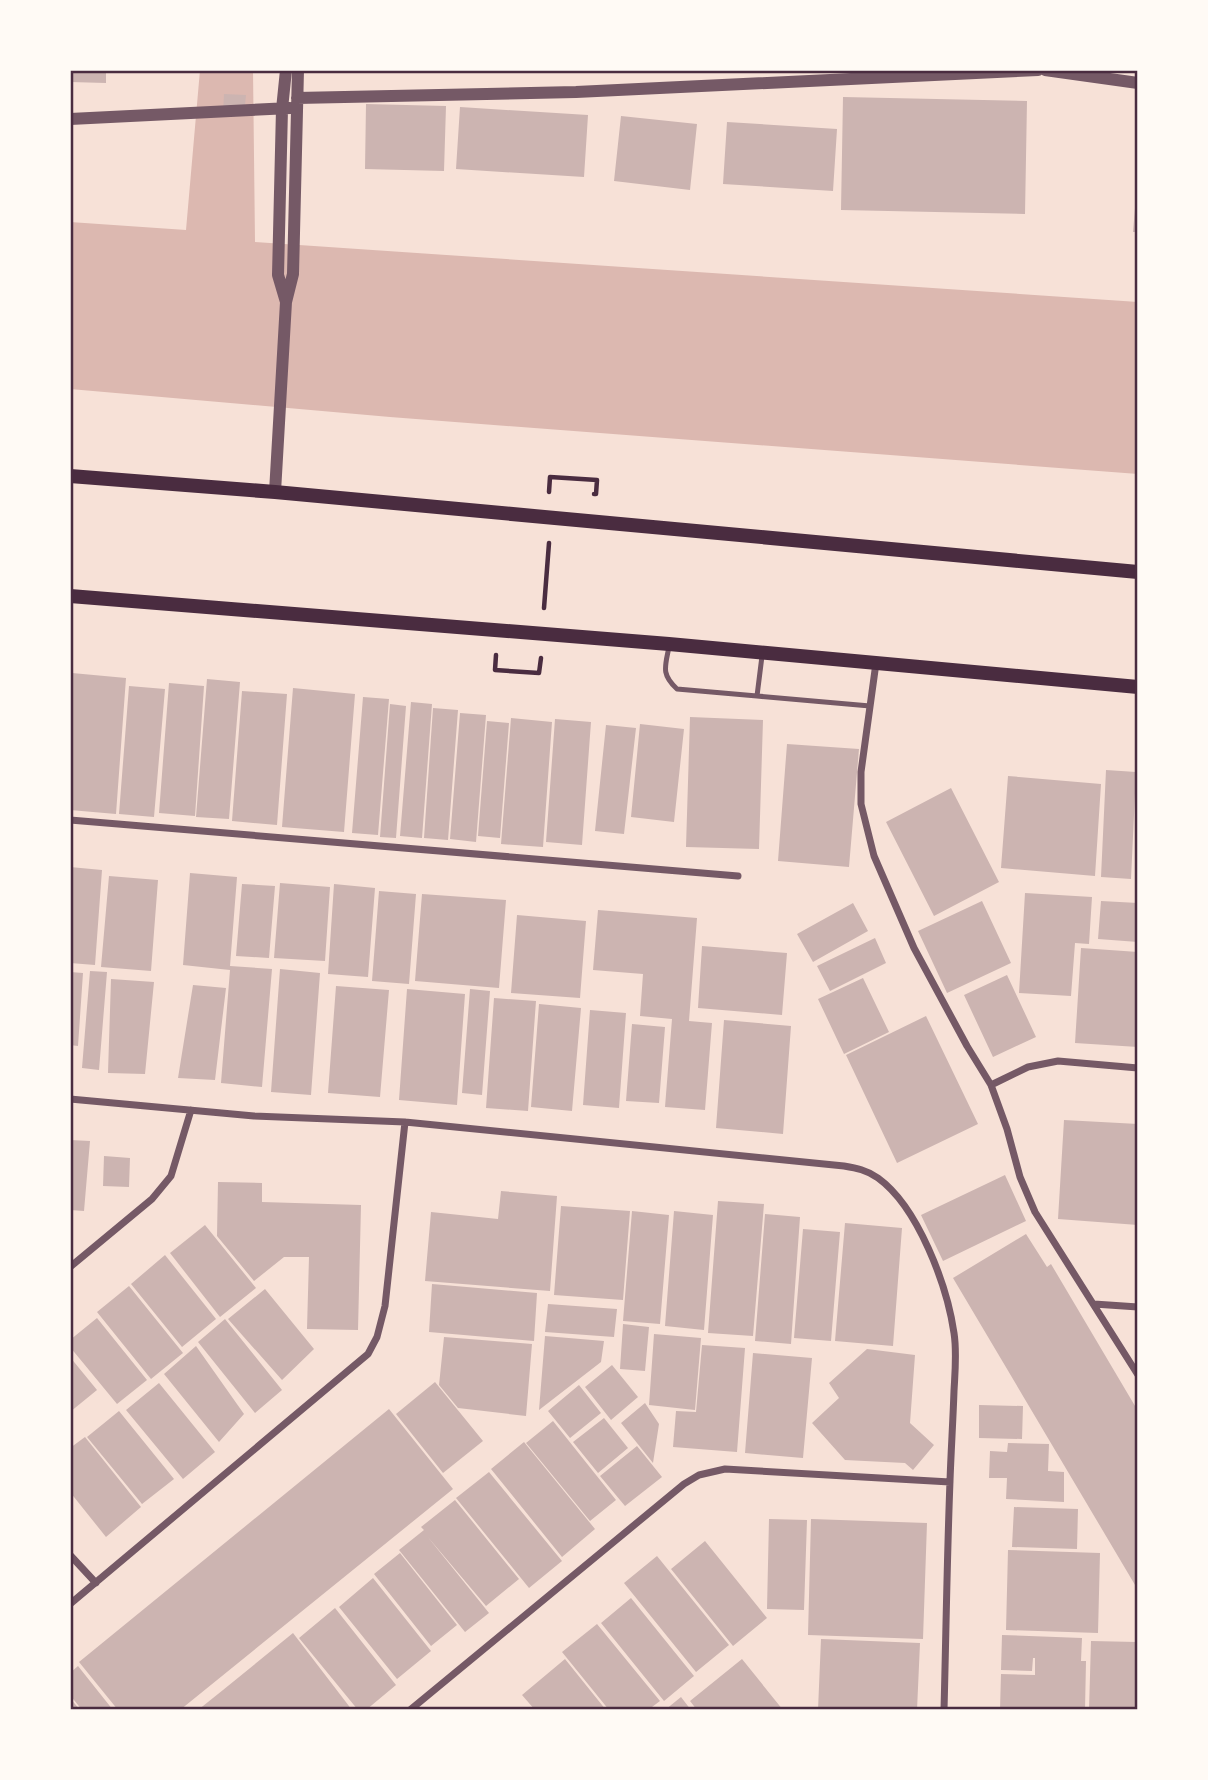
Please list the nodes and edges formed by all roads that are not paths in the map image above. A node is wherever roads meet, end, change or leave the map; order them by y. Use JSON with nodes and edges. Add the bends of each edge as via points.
{"nodes":[{"id":1,"x":286,"y":70,"type":"edge"},
{"id":2,"x":298,"y":70,"type":"edge"},
{"id":3,"x":1038,"y":70,"type":"edge"},
{"id":4,"x":1045,"y":70,"type":"edge"},
{"id":5,"x":1138,"y":83,"type":"edge"},
{"id":6,"x":287,"y":106,"type":"junction"},
{"id":7,"x":70,"y":119,"type":"edge"},
{"id":8,"x":286,"y":302,"type":"junction"},
{"id":9,"x":70,"y":476,"type":"edge"},
{"id":10,"x":275,"y":492,"type":"junction"},
{"id":11,"x":1138,"y":572,"type":"edge"},
{"id":12,"x":70,"y":596,"type":"edge"},
{"id":13,"x":669,"y":644,"type":"junction"},
{"id":14,"x":762,"y":652,"type":"junction"},
{"id":15,"x":876,"y":663,"type":"junction"},
{"id":16,"x":1138,"y":687,"type":"edge"},
{"id":17,"x":757,"y":696,"type":"junction"},
{"id":18,"x":870,"y":706,"type":"junction"},
{"id":19,"x":70,"y":820,"type":"edge"},
{"id":20,"x":738,"y":876,"type":"dead end"},
{"id":21,"x":1138,"y":1068,"type":"edge"},
{"id":22,"x":991,"y":1085,"type":"junction"},
{"id":23,"x":70,"y":1099,"type":"edge"},
{"id":24,"x":191,"y":1110,"type":"junction"},
{"id":25,"x":405,"y":1122,"type":"junction"},
{"id":26,"x":70,"y":1267,"type":"edge"},
{"id":27,"x":1094,"y":1304,"type":"junction"},
{"id":28,"x":1138,"y":1307,"type":"edge"},
{"id":29,"x":1138,"y":1375,"type":"edge"},
{"id":30,"x":950,"y":1482,"type":"junction"},
{"id":31,"x":70,"y":1555,"type":"edge"},
{"id":32,"x":96,"y":1583,"type":"junction"},
{"id":33,"x":70,"y":1604,"type":"edge"},
{"id":34,"x":410,"y":1710,"type":"edge"},
{"id":35,"x":944,"y":1710,"type":"edge"}],
"edges":[{"from":1,"to":6,"type":"street"},
{"from":2,"to":6,"type":"street"},
{"from":3,"to":6,"type":"street"},
{"from":4,"to":5,"type":"street"},
{"from":6,"to":7,"type":"street"},
{"from":6,"to":8,"type":"street","via":[[281,136],[278,275]]},
{"from":6,"to":8,"type":"street","via":[[296,134],[293,274]]},
{"from":8,"to":10,"type":"street"},
{"from":9,"to":10,"type":"main road"},
{"from":10,"to":11,"type":"main road"},
{"from":12,"to":13,"type":"main road"},
{"from":13,"to":14,"type":"main road"},
{"from":13,"to":17,"type":"lane","via":[[665,669],[668,681],[677,689]]},
{"from":14,"to":15,"type":"main road"},
{"from":14,"to":17,"type":"lane"},
{"from":15,"to":16,"type":"main road"},
{"from":15,"to":18,"type":"street"},
{"from":17,"to":18,"type":"lane"},
{"from":18,"to":22,"type":"street","via":[[860,788],[874,856],[914,947]]},
{"from":19,"to":20,"type":"street"},
{"from":21,"to":22,"type":"street","via":[[1058,1061],[1027,1067]]},
{"from":22,"to":27,"type":"street","via":[[1035,1212]]},
{"from":23,"to":24,"type":"street"},
{"from":24,"to":25,"type":"street"},
{"from":24,"to":26,"type":"street","via":[[171,1175],[152,1199]]},
{"from":25,"to":30,"type":"street","via":[[844,1166],[879,1179],[910,1214],[932,1258],[948,1307],[956,1355]]},
{"from":25,"to":32,"type":"street","via":[[385,1306],[368,1354]]},
{"from":27,"to":28,"type":"street"},
{"from":27,"to":29,"type":"street"},
{"from":30,"to":34,"type":"street","via":[[725,1469],[699,1475]]},
{"from":30,"to":35,"type":"street"},
{"from":31,"to":32,"type":"street"},
{"from":32,"to":33,"type":"street"}]}
